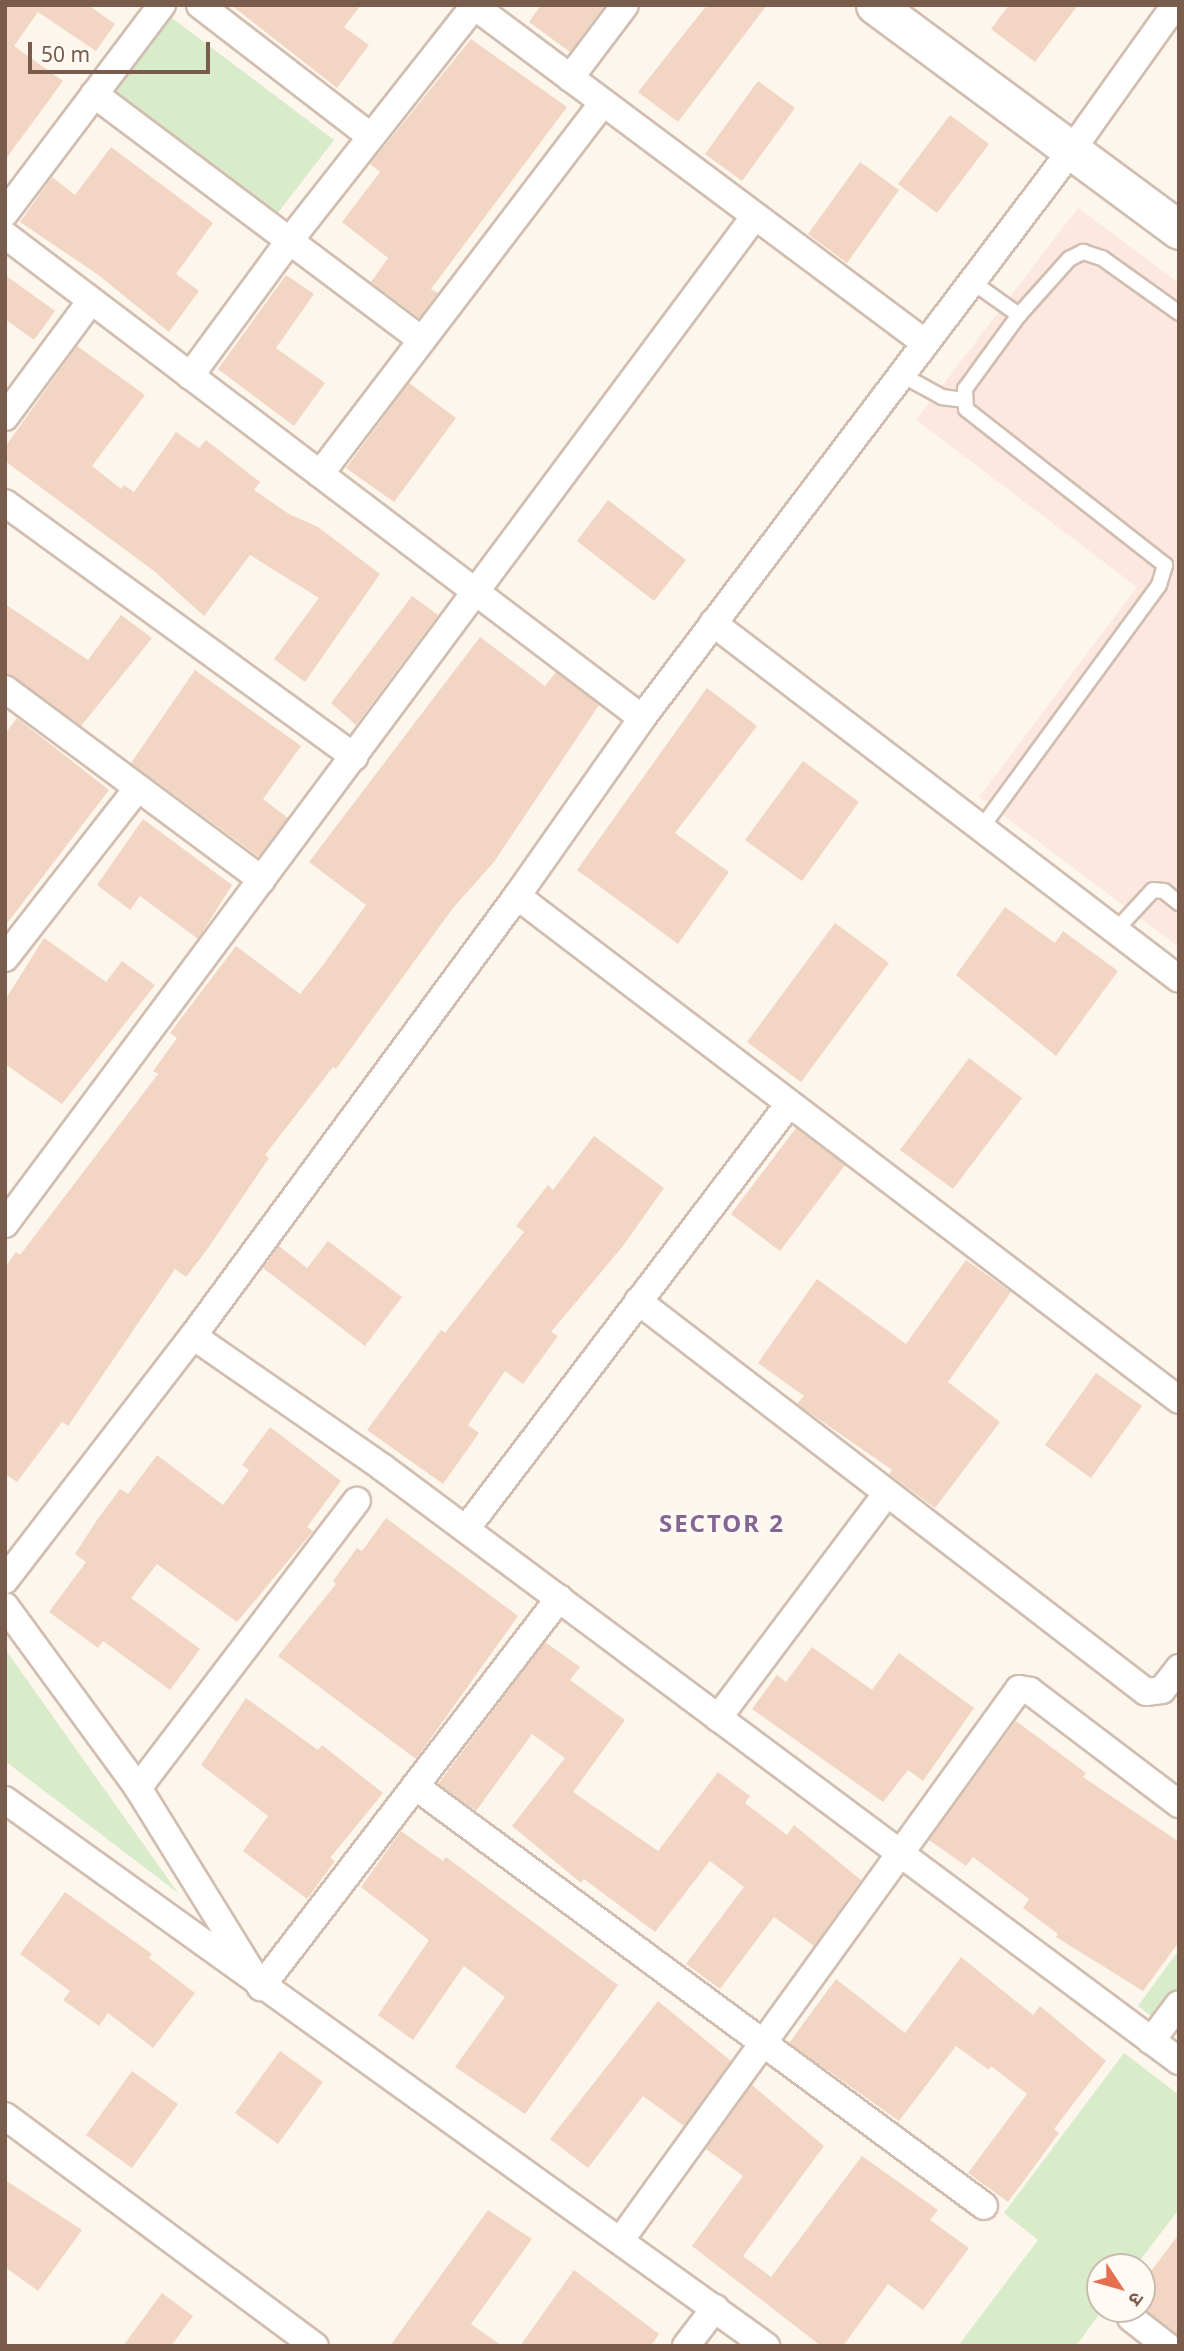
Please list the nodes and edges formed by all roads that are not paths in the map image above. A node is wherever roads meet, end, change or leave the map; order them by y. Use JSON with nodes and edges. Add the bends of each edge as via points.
{"nodes":[{"id":1,"x":162,"y":5,"type":"edge"},
{"id":2,"x":200,"y":5,"type":"edge"},
{"id":3,"x":625,"y":5,"type":"edge"},
{"id":4,"x":1175,"y":5,"type":"edge"},
{"id":5,"x":474,"y":6,"type":"edge"},
{"id":6,"x":892,"y":10,"type":"edge"},
{"id":7,"x":570,"y":78,"type":"junction"},
{"id":8,"x":94,"y":94,"type":"junction"},
{"id":9,"x":603,"y":102,"type":"junction"},
{"id":10,"x":370,"y":135,"type":"junction"},
{"id":11,"x":1071,"y":151,"type":"junction"},
{"id":12,"x":5,"y":213,"type":"edge"},
{"id":13,"x":755,"y":216,"type":"junction"},
{"id":14,"x":1179,"y":230,"type":"edge"},
{"id":15,"x":5,"y":235,"type":"edge"},
{"id":16,"x":290,"y":240,"type":"junction"},
{"id":17,"x":971,"y":281,"type":"junction"},
{"id":18,"x":90,"y":302,"type":"junction"},
{"id":19,"x":1179,"y":313,"type":"edge"},
{"id":20,"x":1019,"y":315,"type":"junction"},
{"id":21,"x":422,"y":340,"type":"junction"},
{"id":22,"x":924,"y":342,"type":"junction"},
{"id":23,"x":902,"y":375,"type":"junction"},
{"id":24,"x":190,"y":376,"type":"junction"},
{"id":25,"x":963,"y":400,"type":"junction"},
{"id":26,"x":5,"y":417,"type":"edge"},
{"id":27,"x":320,"y":474,"type":"junction"},
{"id":28,"x":5,"y":503,"type":"edge"},
{"id":29,"x":476,"y":591,"type":"junction"},
{"id":30,"x":713,"y":623,"type":"junction"},
{"id":31,"x":7,"y":694,"type":"edge"},
{"id":32,"x":642,"y":718,"type":"junction"},
{"id":33,"x":354,"y":757,"type":"junction"},
{"id":34,"x":138,"y":788,"type":"junction"},
{"id":35,"x":982,"y":827,"type":"junction"},
{"id":36,"x":262,"y":880,"type":"junction"},
{"id":37,"x":517,"y":896,"type":"junction"},
{"id":38,"x":1179,"y":903,"type":"edge"},
{"id":39,"x":1116,"y":930,"type":"junction"},
{"id":40,"x":5,"y":958,"type":"edge"},
{"id":41,"x":1179,"y":979,"type":"edge"},
{"id":42,"x":789,"y":1104,"type":"junction"},
{"id":43,"x":5,"y":1224,"type":"edge"},
{"id":44,"x":638,"y":1301,"type":"junction"},
{"id":45,"x":193,"y":1336,"type":"junction"},
{"id":46,"x":1179,"y":1400,"type":"edge"},
{"id":47,"x":886,"y":1494,"type":"junction"},
{"id":48,"x":357,"y":1501,"type":"dead end"},
{"id":49,"x":466,"y":1529,"type":"junction"},
{"id":50,"x":5,"y":1580,"type":"edge"},
{"id":51,"x":559,"y":1598,"type":"junction"},
{"id":52,"x":5,"y":1606,"type":"edge"},
{"id":53,"x":1179,"y":1668,"type":"edge"},
{"id":54,"x":718,"y":1718,"type":"junction"},
{"id":55,"x":415,"y":1786,"type":"junction"},
{"id":56,"x":138,"y":1788,"type":"junction"},
{"id":57,"x":5,"y":1800,"type":"edge"},
{"id":58,"x":1179,"y":1804,"type":"edge"},
{"id":59,"x":898,"y":1851,"type":"junction"},
{"id":60,"x":261,"y":1987,"type":"junction"},
{"id":61,"x":1179,"y":2004,"type":"edge"},
{"id":62,"x":1151,"y":2041,"type":"junction"},
{"id":63,"x":765,"y":2043,"type":"junction"},
{"id":64,"x":1179,"y":2062,"type":"edge"},
{"id":65,"x":5,"y":2116,"type":"edge"},
{"id":66,"x":984,"y":2206,"type":"dead end"},
{"id":67,"x":620,"y":2241,"type":"junction"},
{"id":68,"x":715,"y":2308,"type":"junction"},
{"id":69,"x":1137,"y":2323,"type":"edge"},
{"id":70,"x":315,"y":2346,"type":"edge"},
{"id":71,"x":686,"y":2346,"type":"edge"},
{"id":72,"x":766,"y":2346,"type":"edge"},
{"id":73,"x":1167,"y":2346,"type":"edge"}],
"edges":[{"from":1,"to":8,"type":"street"},
{"from":2,"to":10,"type":"street"},
{"from":3,"to":7,"type":"street"},
{"from":4,"to":11,"type":"street"},
{"from":5,"to":7,"type":"street"},
{"from":5,"to":10,"type":"street"},
{"from":6,"to":11,"type":"street"},
{"from":7,"to":9,"type":"street"},
{"from":8,"to":12,"type":"street"},
{"from":8,"to":16,"type":"street"},
{"from":9,"to":13,"type":"street"},
{"from":9,"to":21,"type":"street"},
{"from":10,"to":16,"type":"street"},
{"from":11,"to":14,"type":"street"},
{"from":11,"to":17,"type":"street"},
{"from":13,"to":22,"type":"street"},
{"from":13,"to":29,"type":"street"},
{"from":15,"to":18,"type":"street"},
{"from":16,"to":21,"type":"street"},
{"from":16,"to":24,"type":"street"},
{"from":17,"to":20,"type":"lane"},
{"from":17,"to":22,"type":"street"},
{"from":18,"to":24,"type":"street"},
{"from":18,"to":26,"type":"street"},
{"from":19,"to":20,"type":"lane","via":[[1102,258],[1083,252],[1069,258]]},
{"from":20,"to":25,"type":"lane","via":[[965,389]]},
{"from":21,"to":27,"type":"street"},
{"from":22,"to":23,"type":"street"},
{"from":23,"to":25,"type":"lane","via":[[942,397]]},
{"from":23,"to":30,"type":"street"},
{"from":24,"to":27,"type":"street"},
{"from":25,"to":35,"type":"lane","via":[[966,409],[1165,565],[1159,584]]},
{"from":27,"to":29,"type":"street"},
{"from":28,"to":33,"type":"street"},
{"from":29,"to":32,"type":"street"},
{"from":29,"to":33,"type":"street"},
{"from":30,"to":32,"type":"street"},
{"from":30,"to":35,"type":"street"},
{"from":31,"to":34,"type":"street"},
{"from":32,"to":37,"type":"street"},
{"from":33,"to":36,"type":"street"},
{"from":34,"to":36,"type":"street"},
{"from":34,"to":40,"type":"street"},
{"from":35,"to":39,"type":"street"},
{"from":36,"to":43,"type":"street"},
{"from":37,"to":42,"type":"street"},
{"from":37,"to":45,"type":"street"},
{"from":38,"to":39,"type":"lane","via":[[1164,891],[1153,890]]},
{"from":39,"to":41,"type":"street"},
{"from":42,"to":44,"type":"street"},
{"from":42,"to":46,"type":"street"},
{"from":44,"to":47,"type":"street"},
{"from":44,"to":49,"type":"street"},
{"from":45,"to":49,"type":"street"},
{"from":45,"to":50,"type":"street"},
{"from":47,"to":53,"type":"street","via":[[1146,1692],[1161,1689]]},
{"from":47,"to":54,"type":"street"},
{"from":48,"to":56,"type":"street"},
{"from":49,"to":51,"type":"street"},
{"from":51,"to":54,"type":"street"},
{"from":51,"to":55,"type":"street"},
{"from":52,"to":56,"type":"street"},
{"from":54,"to":59,"type":"street"},
{"from":55,"to":60,"type":"street"},
{"from":55,"to":63,"type":"street"},
{"from":56,"to":60,"type":"street"},
{"from":57,"to":60,"type":"street"},
{"from":58,"to":59,"type":"street","via":[[1030,1691],[1019,1689]]},
{"from":59,"to":62,"type":"street"},
{"from":59,"to":63,"type":"street"},
{"from":60,"to":67,"type":"street"},
{"from":61,"to":62,"type":"street"},
{"from":62,"to":64,"type":"street"},
{"from":63,"to":66,"type":"street"},
{"from":63,"to":67,"type":"street"},
{"from":65,"to":70,"type":"street"},
{"from":67,"to":68,"type":"street"},
{"from":68,"to":71,"type":"street"},
{"from":68,"to":72,"type":"street"},
{"from":69,"to":73,"type":"street"}]}
